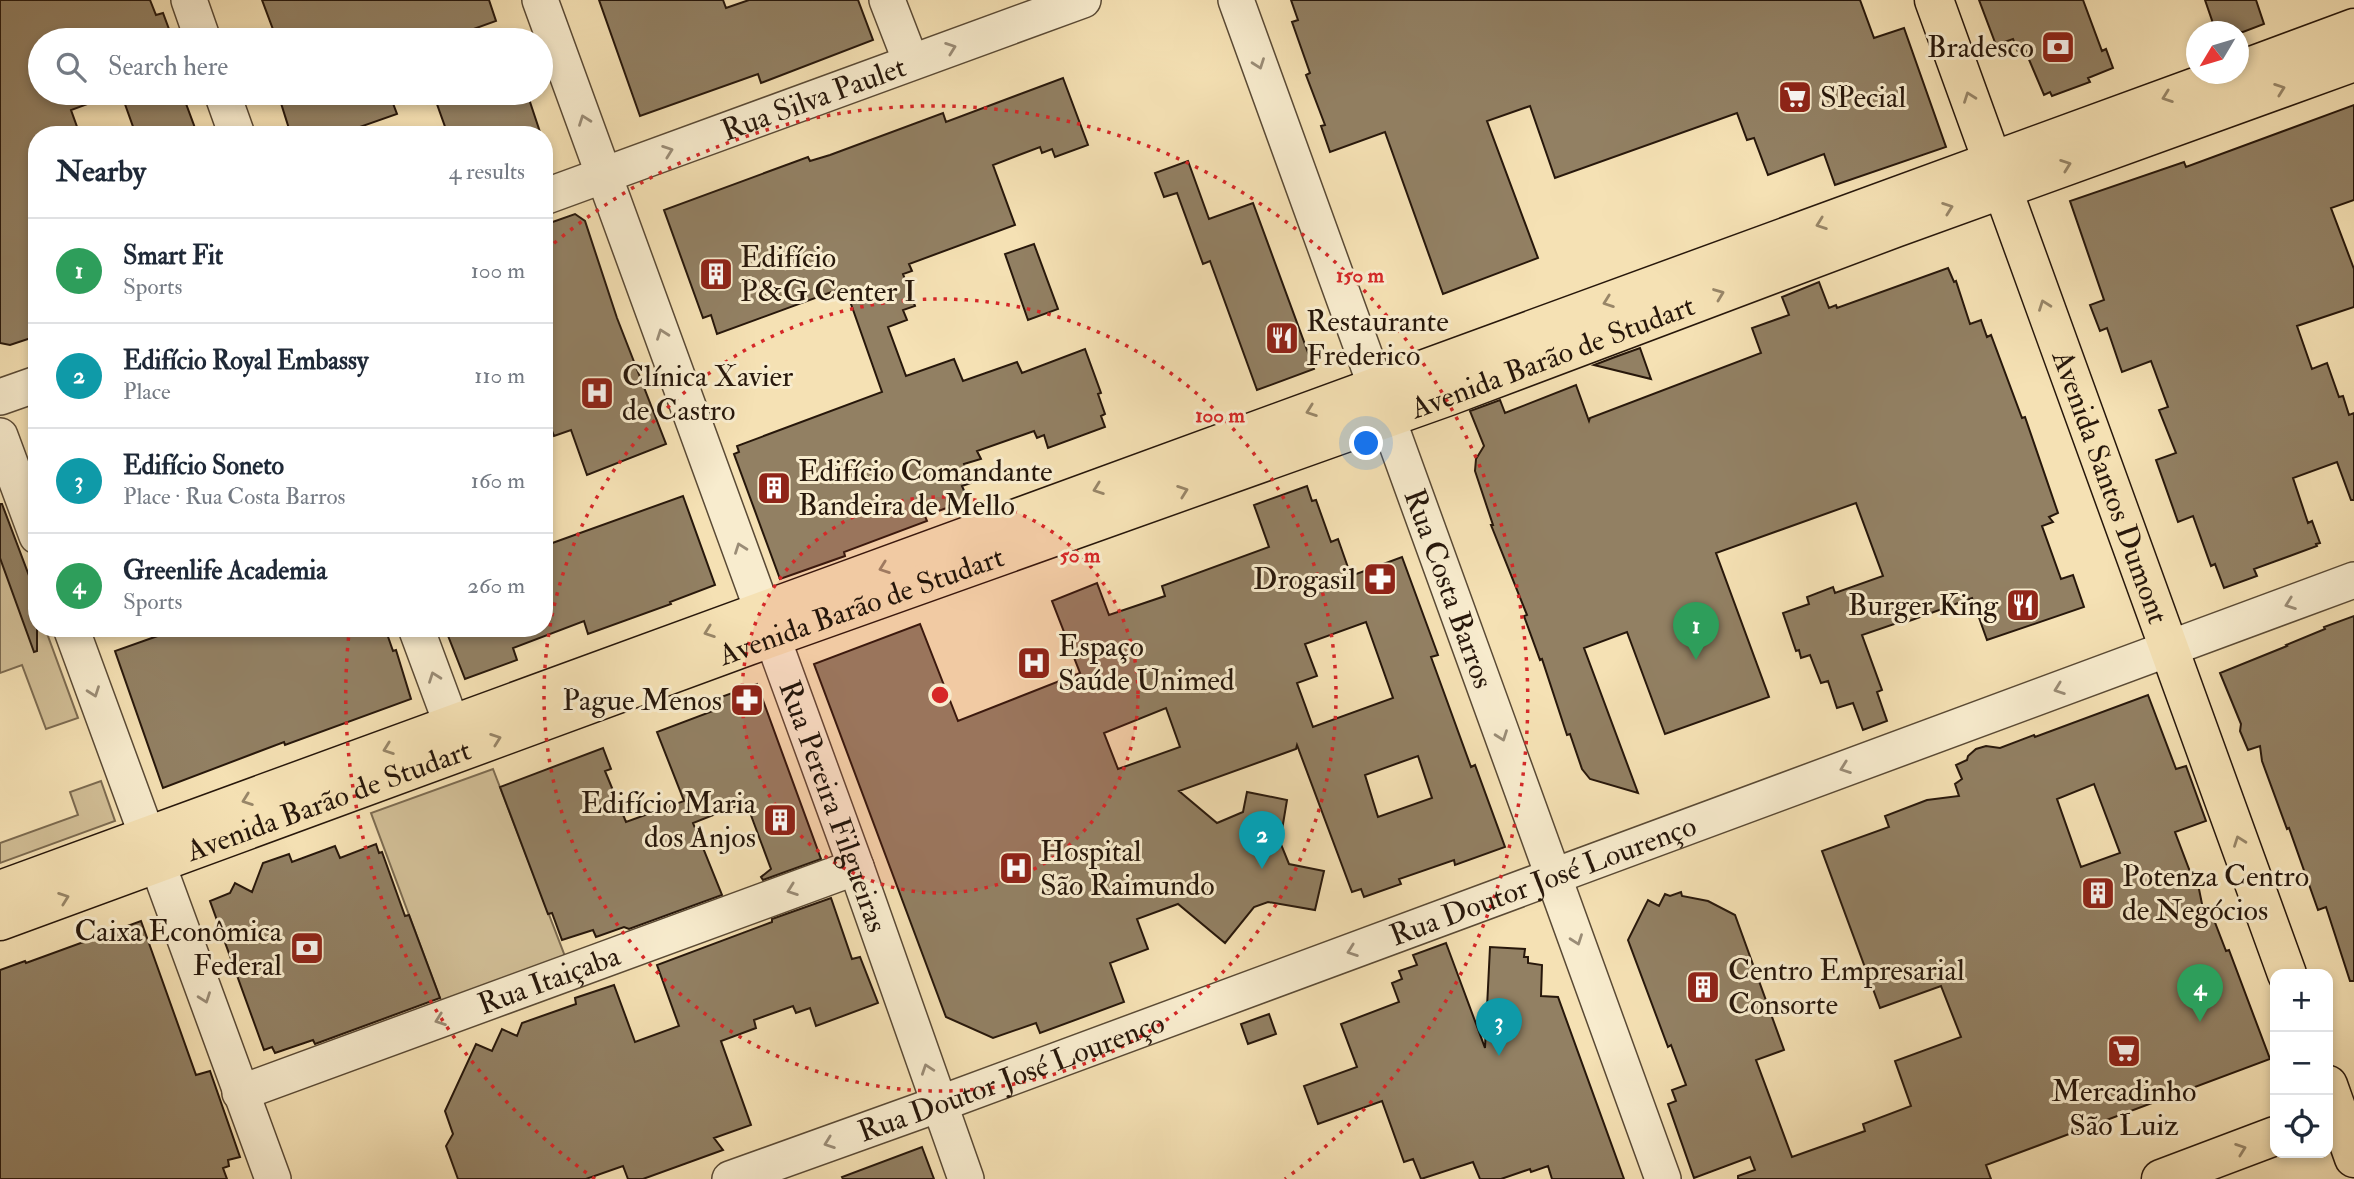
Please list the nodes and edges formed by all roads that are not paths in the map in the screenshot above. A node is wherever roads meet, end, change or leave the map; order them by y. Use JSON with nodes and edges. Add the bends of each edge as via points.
{"nodes":[{"id":1,"x":189,"y":0,"type":"edge"},
{"id":2,"x":540,"y":0,"type":"edge"},
{"id":3,"x":887,"y":0,"type":"edge"},
{"id":4,"x":1083,"y":0,"type":"edge"},
{"id":5,"x":1236,"y":0,"type":"edge"},
{"id":6,"x":1934,"y":0,"type":"edge"},
{"id":7,"x":199,"y":28,"type":"edge"},
{"id":8,"x":550,"y":28,"type":"edge"},
{"id":9,"x":2354,"y":29,"type":"edge"},
{"id":10,"x":553,"y":36,"type":"edge"},
{"id":11,"x":911,"y":62,"type":"junction"},
{"id":12,"x":2354,"y":62,"type":"edge"},
{"id":13,"x":2249,"y":67,"type":"edge"},
{"id":14,"x":2208,"y":84,"type":"edge"},
{"id":15,"x":226,"y":105,"type":"edge"},
{"id":16,"x":234,"y":126,"type":"edge"},
{"id":17,"x":604,"y":175,"type":"junction"},
{"id":18,"x":1997,"y":175,"type":"junction"},
{"id":19,"x":553,"y":194,"type":"edge"},
{"id":20,"x":28,"y":387,"type":"edge"},
{"id":21,"x":0,"y":397,"type":"edge"},
{"id":22,"x":1381,"y":403,"type":"junction"},
{"id":23,"x":0,"y":436,"type":"edge"},
{"id":24,"x":28,"y":512,"type":"edge"},
{"id":25,"x":2354,"y":580,"type":"edge"},
{"id":26,"x":768,"y":625,"type":"junction"},
{"id":27,"x":74,"y":637,"type":"edge"},
{"id":28,"x":419,"y":637,"type":"edge"},
{"id":29,"x":2168,"y":649,"type":"junction"},
{"id":30,"x":452,"y":725,"type":"junction"},
{"id":31,"x":152,"y":851,"type":"junction"},
{"id":32,"x":856,"y":867,"type":"junction"},
{"id":33,"x":1553,"y":876,"type":"junction"},
{"id":34,"x":0,"y":890,"type":"edge"},
{"id":35,"x":0,"y":921,"type":"edge"},
{"id":36,"x":2285,"y":969,"type":"edge"},
{"id":37,"x":240,"y":1093,"type":"junction"},
{"id":38,"x":939,"y":1104,"type":"junction"},
{"id":39,"x":2337,"y":1106,"type":"edge"},
{"id":40,"x":2270,"y":1138,"type":"edge"},
{"id":41,"x":2354,"y":1157,"type":"edge"},
{"id":42,"x":272,"y":1179,"type":"edge"},
{"id":43,"x":730,"y":1179,"type":"edge"},
{"id":44,"x":966,"y":1179,"type":"edge"},
{"id":45,"x":1663,"y":1179,"type":"edge"},
{"id":46,"x":2161,"y":1179,"type":"edge"}],
"edges":[{"from":1,"to":7,"type":"street"},
{"from":8,"to":2,"type":"street","name":"Rua Pereira Filgueiras","one_way":true},
{"from":3,"to":11,"type":"street"},
{"from":11,"to":4,"type":"street","name":"Rua Silva Paulet","one_way":true},
{"from":5,"to":22,"type":"street","name":"Rua Costa Barros","one_way":true},
{"from":18,"to":6,"type":"main road","name":"Avenida Santos Dumont","one_way":true},
{"from":9,"to":13,"type":"main road"},
{"from":17,"to":10,"type":"street","name":"Rua Pereira Filgueiras","one_way":true},
{"from":17,"to":11,"type":"street","name":"Rua Silva Paulet","one_way":true},
{"from":18,"to":12,"type":"main road","name":"Avenida Barão de Studart","one_way":true},
{"from":14,"to":18,"type":"main road","name":"Avenida Barão de Studart","one_way":true},
{"from":15,"to":16,"type":"street"},
{"from":17,"to":19,"type":"street","name":"Rua Silva Paulet"},
{"from":26,"to":17,"type":"street","name":"Rua Pereira Filgueiras","one_way":true},
{"from":18,"to":22,"type":"main road","name":"Avenida Barão de Studart"},
{"from":29,"to":18,"type":"main road","name":"Avenida Santos Dumont","one_way":true},
{"from":20,"to":21,"type":"street"},
{"from":22,"to":26,"type":"main road","name":"Avenida Barão de Studart"},
{"from":22,"to":33,"type":"street","name":"Rua Costa Barros","one_way":true},
{"from":23,"to":24,"type":"street"},
{"from":25,"to":29,"type":"street","name":"Rua Doutor José Lourenço","one_way":true},
{"from":26,"to":30,"type":"main road","name":"Avenida Barão de Studart","one_way":true},
{"from":31,"to":26,"type":"main road","name":"Avenida Barão de Studart","one_way":true},
{"from":26,"to":32,"type":"street","name":"Rua Pereira Filgueiras"},
{"from":27,"to":31,"type":"street","one_way":true},
{"from":30,"to":28,"type":"street","one_way":true},
{"from":29,"to":33,"type":"street","name":"Rua Doutor José Lourenço","one_way":true},
{"from":36,"to":29,"type":"main road","name":"Avenida Santos Dumont","one_way":true},
{"from":30,"to":31,"type":"main road","name":"Avenida Barão de Studart","one_way":true},
{"from":31,"to":34,"type":"main road","name":"Avenida Barão de Studart"},
{"from":35,"to":31,"type":"main road","name":"Avenida Barão de Studart","one_way":true},
{"from":31,"to":37,"type":"street","one_way":true},
{"from":32,"to":37,"type":"street","name":"Rua Itaiçaba","one_way":true},
{"from":38,"to":32,"type":"street","name":"Rua Pereira Filgueiras","one_way":true},
{"from":33,"to":38,"type":"street","name":"Rua Doutor José Lourenço","one_way":true},
{"from":33,"to":45,"type":"street","name":"Rua Costa Barros","one_way":true},
{"from":37,"to":42,"type":"street"},
{"from":38,"to":43,"type":"street","name":"Rua Doutor José Lourenço","one_way":true},
{"from":38,"to":44,"type":"street","name":"Rua Pereira Filgueiras"},
{"from":39,"to":41,"type":"main road"},
{"from":46,"to":40,"type":"main road","one_way":true}]}
